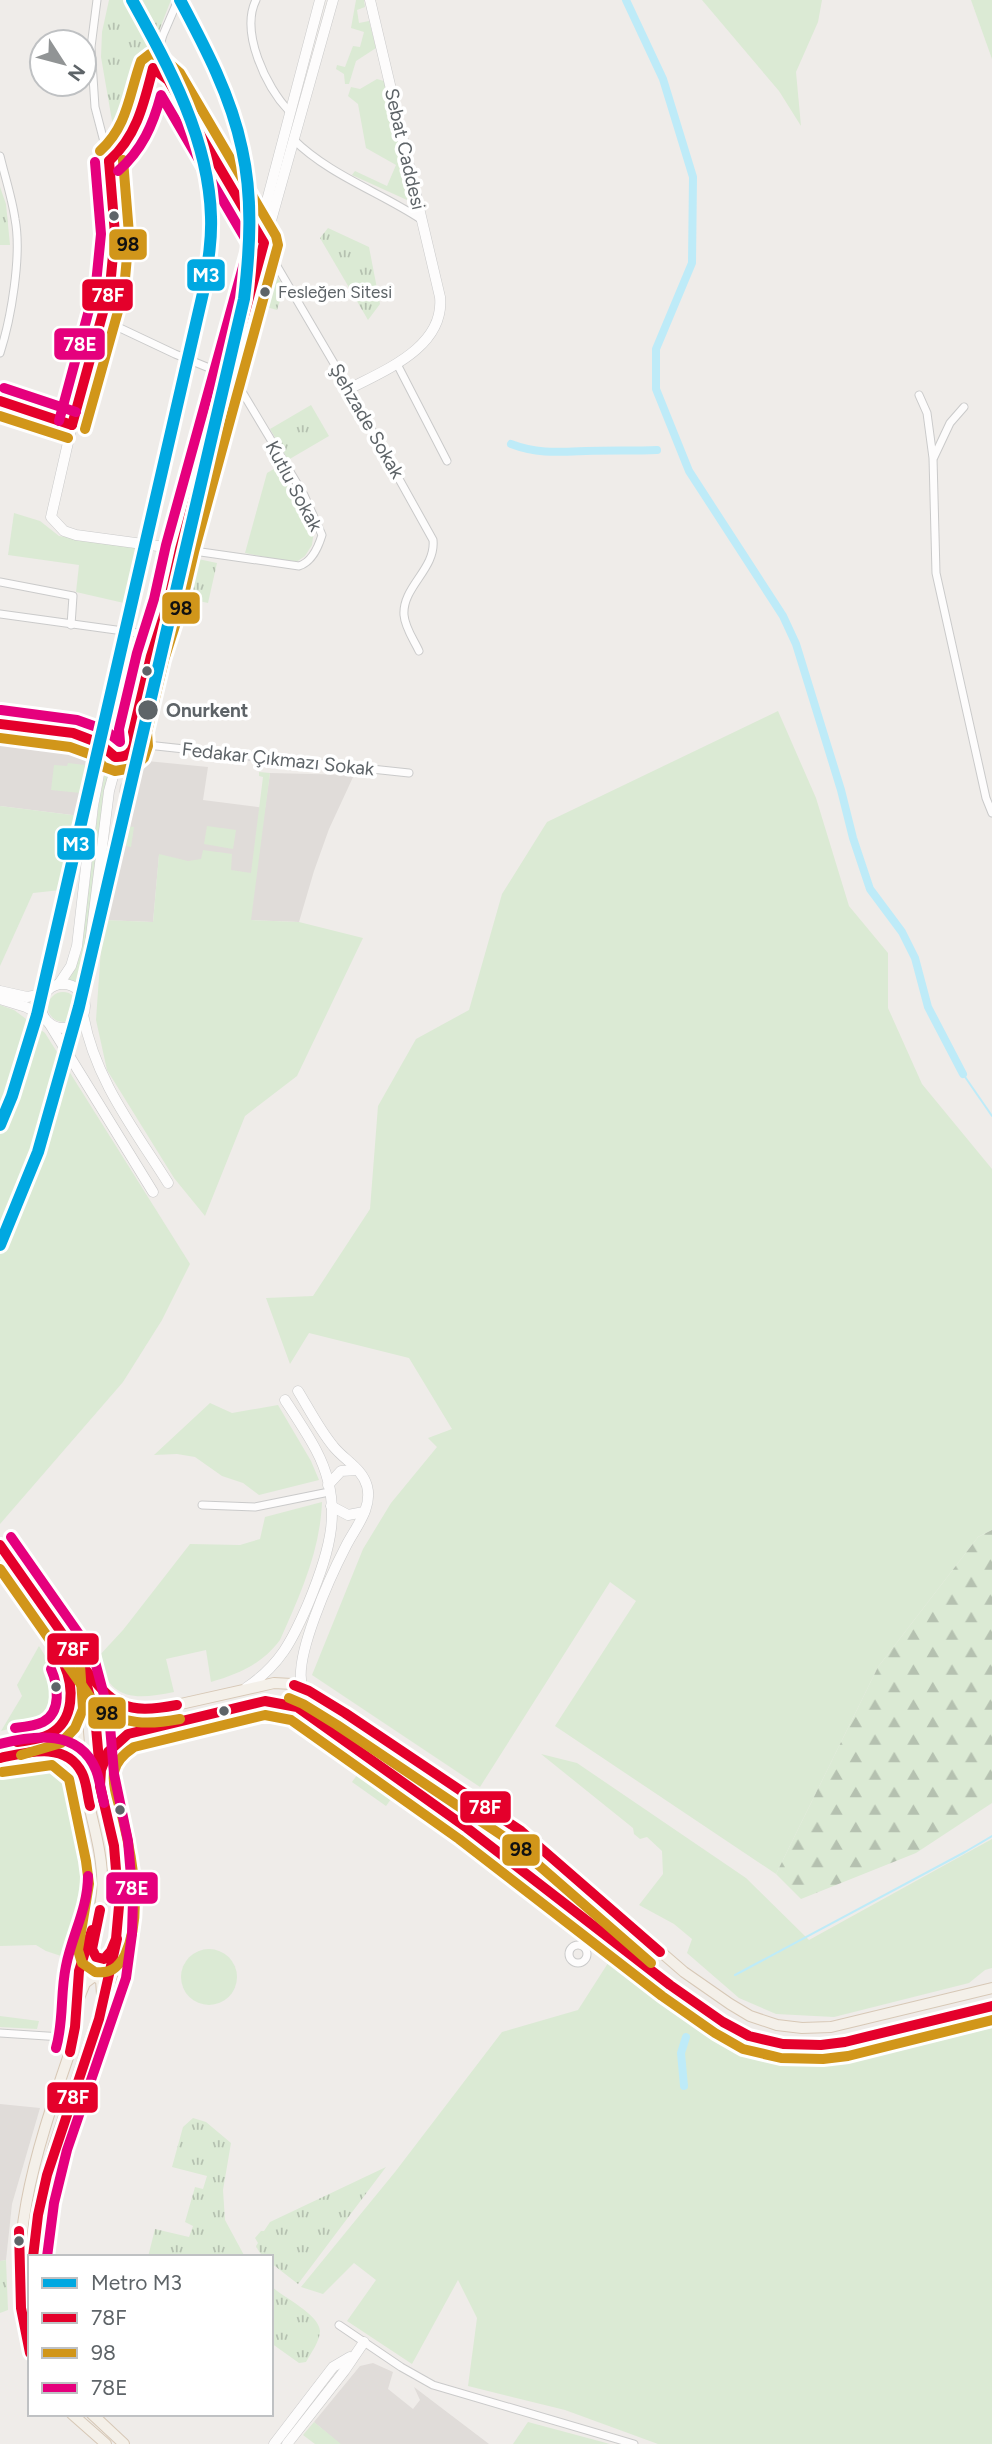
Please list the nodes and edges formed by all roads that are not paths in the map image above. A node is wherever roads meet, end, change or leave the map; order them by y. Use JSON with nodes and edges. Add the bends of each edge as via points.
{"nodes":[{"id":1,"x":97,"y":0,"type":"edge"},
{"id":2,"x":178,"y":0,"type":"edge"},
{"id":3,"x":256,"y":0,"type":"edge"},
{"id":4,"x":320,"y":0,"type":"edge"},
{"id":5,"x":333,"y":0,"type":"edge"},
{"id":6,"x":370,"y":0,"type":"edge"},
{"id":7,"x":153,"y":68,"type":"junction"},
{"id":8,"x":289,"y":111,"type":"junction"},
{"id":9,"x":285,"y":131,"type":"junction"},
{"id":10,"x":293,"y":139,"type":"junction"},
{"id":11,"x":1,"y":158,"type":"edge"},
{"id":12,"x":109,"y":161,"type":"junction"},
{"id":13,"x":422,"y":220,"type":"junction"},
{"id":14,"x":258,"y":233,"type":"junction"},
{"id":15,"x":264,"y":243,"type":"junction"},
{"id":16,"x":103,"y":320,"type":"junction"},
{"id":17,"x":0,"y":353,"type":"edge"},
{"id":18,"x":397,"y":364,"type":"junction"},
{"id":19,"x":224,"y":371,"type":"junction"},
{"id":20,"x":349,"y":389,"type":"junction"},
{"id":21,"x":919,"y":395,"type":"dead end"},
{"id":22,"x":0,"y":401,"type":"edge"},
{"id":23,"x":964,"y":407,"type":"dead end"},
{"id":24,"x":72,"y":425,"type":"junction"},
{"id":25,"x":933,"y":458,"type":"junction"},
{"id":26,"x":447,"y":461,"type":"dead end"},
{"id":27,"x":175,"y":548,"type":"junction"},
{"id":28,"x":0,"y":582,"type":"edge"},
{"id":29,"x":0,"y":614,"type":"edge"},
{"id":30,"x":71,"y":625,"type":"junction"},
{"id":31,"x":145,"y":635,"type":"junction"},
{"id":32,"x":419,"y":651,"type":"dead end"},
{"id":33,"x":0,"y":715,"type":"edge"},
{"id":34,"x":0,"y":724,"type":"edge"},
{"id":35,"x":114,"y":724,"type":"junction"},
{"id":36,"x":134,"y":733,"type":"junction"},
{"id":37,"x":147,"y":745,"type":"junction"},
{"id":38,"x":103,"y":747,"type":"junction"},
{"id":39,"x":128,"y":754,"type":"junction"},
{"id":40,"x":409,"y":773,"type":"dead end"},
{"id":41,"x":992,"y":813,"type":"edge"},
{"id":42,"x":59,"y":984,"type":"junction"},
{"id":43,"x":0,"y":991,"type":"edge"},
{"id":44,"x":44,"y":994,"type":"junction"},
{"id":45,"x":0,"y":999,"type":"edge"},
{"id":46,"x":83,"y":1000,"type":"junction"},
{"id":47,"x":83,"y":1014,"type":"junction"},
{"id":48,"x":46,"y":1019,"type":"junction"},
{"id":49,"x":168,"y":1183,"type":"dead end"},
{"id":50,"x":153,"y":1192,"type":"dead end"},
{"id":51,"x":298,"y":1391,"type":"dead end"},
{"id":52,"x":285,"y":1400,"type":"dead end"},
{"id":53,"x":358,"y":1470,"type":"junction"},
{"id":54,"x":328,"y":1488,"type":"junction"},
{"id":55,"x":202,"y":1505,"type":"dead end"},
{"id":56,"x":331,"y":1506,"type":"junction"},
{"id":57,"x":364,"y":1513,"type":"junction"},
{"id":58,"x":0,"y":1545,"type":"edge"},
{"id":59,"x":10,"y":1560,"type":"tunnel mouth"},
{"id":60,"x":40,"y":1602,"type":"tunnel mouth"},
{"id":61,"x":30,"y":1614,"type":"tunnel mouth"},
{"id":62,"x":82,"y":1665,"type":"junction"},
{"id":63,"x":69,"y":1679,"type":"junction"},
{"id":64,"x":246,"y":1688,"type":"junction"},
{"id":65,"x":303,"y":1688,"type":"junction"},
{"id":66,"x":154,"y":1710,"type":"junction"},
{"id":67,"x":128,"y":1734,"type":"junction"},
{"id":68,"x":0,"y":1745,"type":"edge"},
{"id":69,"x":0,"y":1758,"type":"edge"},
{"id":70,"x":82,"y":1772,"type":"junction"},
{"id":71,"x":100,"y":1776,"type":"junction"},
{"id":72,"x":484,"y":1805,"type":"junction"},
{"id":73,"x":467,"y":1828,"type":"junction"},
{"id":74,"x":100,"y":1910,"type":"junction"},
{"id":75,"x":118,"y":1932,"type":"junction"},
{"id":76,"x":992,"y":1988,"type":"edge"},
{"id":77,"x":77,"y":2001,"type":"junction"},
{"id":78,"x":992,"y":2006,"type":"edge"},
{"id":79,"x":98,"y":2018,"type":"junction"},
{"id":80,"x":0,"y":2033,"type":"edge"},
{"id":81,"x":74,"y":2040,"type":"junction"},
{"id":82,"x":33,"y":2255,"type":"edge"},
{"id":83,"x":339,"y":2325,"type":"dead end"},
{"id":84,"x":364,"y":2342,"type":"junction"},
{"id":85,"x":28,"y":2344,"type":"edge"},
{"id":86,"x":354,"y":2355,"type":"junction"},
{"id":87,"x":74,"y":2416,"type":"edge"},
{"id":88,"x":94,"y":2416,"type":"edge"},
{"id":89,"x":107,"y":2444,"type":"edge"},
{"id":90,"x":124,"y":2444,"type":"edge"},
{"id":91,"x":274,"y":2444,"type":"edge"},
{"id":92,"x":287,"y":2444,"type":"edge"},
{"id":93,"x":634,"y":2444,"type":"edge"}],
"edges":[{"from":1,"to":12,"type":"street","via":[[91,47],[96,107]]},
{"from":2,"to":7,"type":"street"},
{"from":3,"to":8,"type":"street","via":[[250,16],[253,42],[271,88]]},
{"from":4,"to":8,"type":"street"},
{"from":5,"to":10,"type":"street"},
{"from":6,"to":13,"type":"street","name":"Sebat Caddesi"},
{"from":7,"to":12,"type":"street","via":[[143,109],[129,139]]},
{"from":7,"to":14,"type":"street","via":[[168,80]]},
{"from":8,"to":9,"type":"street"},
{"from":9,"to":10,"type":"street"},
{"from":9,"to":14,"type":"street"},
{"from":10,"to":13,"type":"street","via":[[352,182]]},
{"from":10,"to":15,"type":"street"},
{"from":11,"to":17,"type":"street","via":[[17,238],[11,315]]},
{"from":12,"to":16,"type":"street","via":[[115,234]]},
{"from":13,"to":18,"type":"street","name":"Sebat Caddesi","via":[[440,311],[421,345]]},
{"from":14,"to":15,"type":"street"},
{"from":14,"to":19,"type":"street"},
{"from":15,"to":19,"type":"street"},
{"from":15,"to":20,"type":"street","name":"Şehzade Sokak"},
{"from":16,"to":19,"type":"street"},
{"from":16,"to":24,"type":"street"},
{"from":18,"to":20,"type":"street"},
{"from":18,"to":26,"type":"street"},
{"from":19,"to":27,"type":"street"},
{"from":19,"to":27,"type":"street","name":"Kutlu Sokak","via":[[303,495],[322,536],[311,558],[299,566]]},
{"from":20,"to":32,"type":"street","name":"Şehzade Sokak","via":[[433,540],[432,556],[404,613]]},
{"from":21,"to":25,"type":"street","via":[[927,413]]},
{"from":22,"to":24,"type":"street"},
{"from":23,"to":25,"type":"street","via":[[950,423]]},
{"from":24,"to":27,"type":"street","via":[[51,517],[55,524],[76,535]]},
{"from":25,"to":41,"type":"street","via":[[936,573]]},
{"from":27,"to":31,"type":"street"},
{"from":27,"to":36,"type":"street","via":[[168,603]]},
{"from":28,"to":30,"type":"street","via":[[73,596]]},
{"from":29,"to":30,"type":"street"},
{"from":30,"to":31,"type":"street"},
{"from":31,"to":35,"type":"street","via":[[125,706]]},
{"from":33,"to":35,"type":"street","via":[[88,726]]},
{"from":34,"to":38,"type":"street","via":[[74,733]]},
{"from":35,"to":36,"type":"street","via":[[127,725]]},
{"from":35,"to":38,"type":"street","via":[[104,733]]},
{"from":36,"to":37,"type":"street"},
{"from":36,"to":39,"type":"street","via":[[135,743]]},
{"from":37,"to":39,"type":"street"},
{"from":37,"to":40,"type":"street","name":"Fedakar Çıkmazı Sokak"},
{"from":38,"to":39,"type":"street","via":[[113,756]]},
{"from":38,"to":42,"type":"street","via":[[77,946]]},
{"from":39,"to":46,"type":"street","via":[[115,769],[109,791]]},
{"from":42,"to":44,"type":"street"},
{"from":42,"to":46,"type":"street","via":[[73,986]]},
{"from":43,"to":44,"type":"street","via":[[27,997]]},
{"from":44,"to":48,"type":"street","via":[[41,1005]]},
{"from":45,"to":48,"type":"street"},
{"from":46,"to":47,"type":"street"},
{"from":47,"to":48,"type":"street","via":[[68,1027],[57,1027]]},
{"from":47,"to":49,"type":"street","via":[[107,1085]]},
{"from":48,"to":50,"type":"street"},
{"from":51,"to":53,"type":"street","via":[[334,1447]]},
{"from":52,"to":54,"type":"street","via":[[317,1451]]},
{"from":53,"to":54,"type":"street","via":[[341,1471]]},
{"from":53,"to":57,"type":"street","via":[[367,1486]]},
{"from":54,"to":55,"type":"street","via":[[255,1507]]},
{"from":54,"to":56,"type":"street"},
{"from":56,"to":57,"type":"street","via":[[348,1515]]},
{"from":56,"to":64,"type":"street","via":[[329,1546],[293,1638],[276,1664]]},
{"from":57,"to":65,"type":"street","via":[[340,1558],[309,1636],[300,1667]]},
{"from":58,"to":59,"type":"main road"},
{"from":60,"to":62,"type":"main road"},
{"from":61,"to":63,"type":"main road"},
{"from":62,"to":66,"type":"main road","via":[[111,1700],[129,1708]]},
{"from":62,"to":71,"type":"main road","via":[[95,1716]]},
{"from":63,"to":68,"type":"main road","via":[[71,1704],[53,1732]]},
{"from":63,"to":70,"type":"main road"},
{"from":64,"to":65,"type":"main road","via":[[274,1683]]},
{"from":64,"to":66,"type":"main road"},
{"from":65,"to":72,"type":"main road"},
{"from":66,"to":67,"type":"main road","via":[[125,1720],[122,1729]]},
{"from":67,"to":71,"type":"main road","via":[[108,1752]]},
{"from":67,"to":73,"type":"main road","via":[[265,1701],[288,1703]]},
{"from":69,"to":70,"type":"main road","via":[[49,1750],[67,1757]]},
{"from":70,"to":74,"type":"main road","via":[[100,1859]]},
{"from":71,"to":75,"type":"main road","via":[[118,1871]]},
{"from":72,"to":73,"type":"main road","via":[[469,1812]]},
{"from":72,"to":73,"type":"main road","via":[[487,1820]]},
{"from":72,"to":76,"type":"main road","via":[[546,1852],[684,1972],[750,2016],[802,2028],[842,2025]]},
{"from":73,"to":78,"type":"main road","via":[[670,1985],[749,2036],[783,2044],[821,2045]]},
{"from":74,"to":75,"type":"main road","via":[[92,1949],[96,1957],[108,1957]]},
{"from":74,"to":77,"type":"main road","via":[[79,1968]]},
{"from":75,"to":79,"type":"main road","via":[[113,1975]]},
{"from":77,"to":79,"type":"main road","via":[[89,1979],[101,1980]]},
{"from":77,"to":81,"type":"main road"},
{"from":79,"to":82,"type":"main road","via":[[54,2146],[40,2200]]},
{"from":80,"to":81,"type":"street"},
{"from":81,"to":85,"type":"main road","via":[[35,2155],[19,2231],[19,2298]]},
{"from":83,"to":84,"type":"street"},
{"from":84,"to":86,"type":"street"},
{"from":84,"to":93,"type":"street","via":[[433,2385]]},
{"from":86,"to":91,"type":"street","via":[[333,2367]]},
{"from":86,"to":92,"type":"street"},
{"from":87,"to":89,"type":"main road"},
{"from":88,"to":90,"type":"main road"}]}
